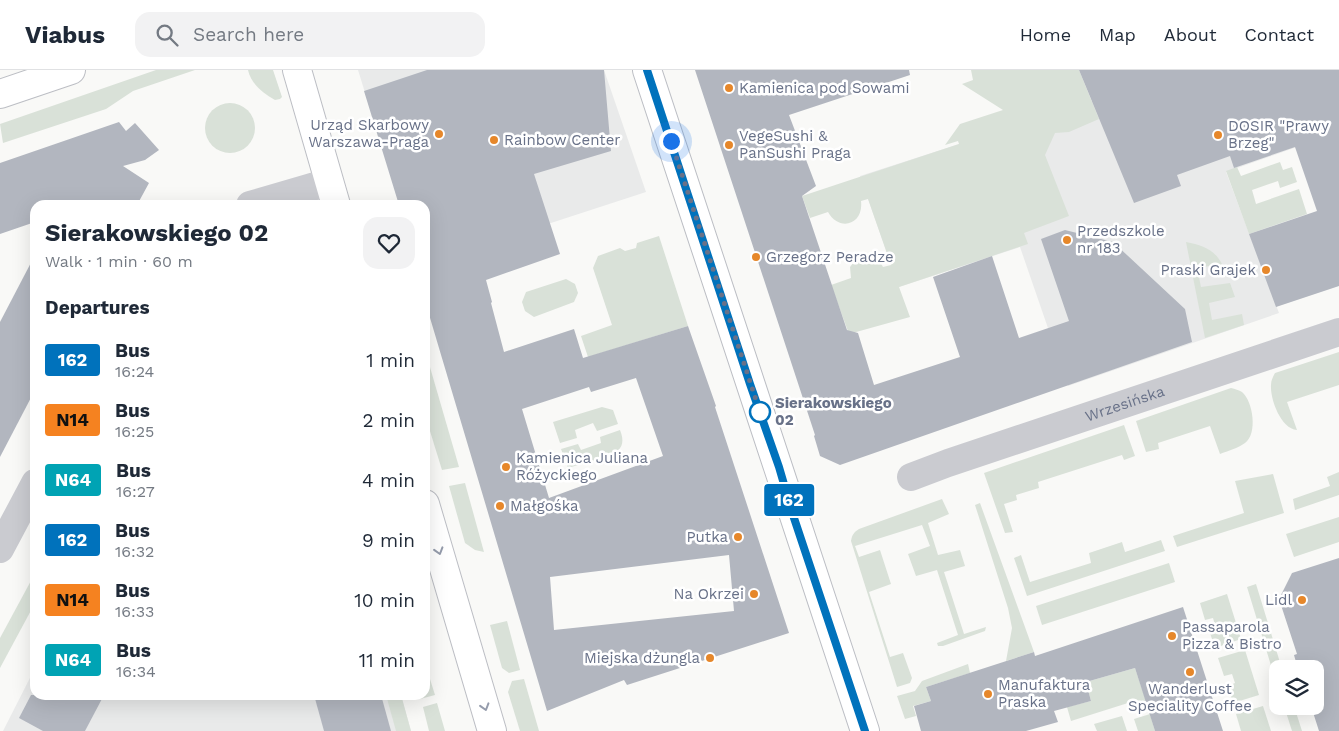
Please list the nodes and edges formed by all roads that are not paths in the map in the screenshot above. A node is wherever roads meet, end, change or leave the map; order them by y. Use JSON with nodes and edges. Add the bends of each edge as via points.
{"nodes":[{"id":1,"x":71,"y":70,"type":"edge"},
{"id":2,"x":296,"y":70,"type":"edge"},
{"id":3,"x":647,"y":70,"type":"edge"},
{"id":4,"x":0,"y":94,"type":"edge"},
{"id":5,"x":333,"y":193,"type":"edge"},
{"id":6,"x":285,"y":200,"type":"edge"},
{"id":7,"x":1339,"y":332,"type":"edge"},
{"id":8,"x":911,"y":477,"type":"dead end"},
{"id":9,"x":30,"y":492,"type":"edge"},
{"id":10,"x":430,"y":521,"type":"edge"},
{"id":11,"x":0,"y":549,"type":"edge"},
{"id":12,"x":492,"y":731,"type":"edge"},
{"id":13,"x":865,"y":731,"type":"edge"}],
"edges":[{"from":1,"to":4,"type":"street"},
{"from":2,"to":5,"type":"street"},
{"from":3,"to":13,"type":"street"},
{"from":5,"to":6,"type":"street"},
{"from":7,"to":8,"type":"street","name":"Wrzesińska"},
{"from":9,"to":11,"type":"street"},
{"from":10,"to":12,"type":"street","one_way":true}]}
